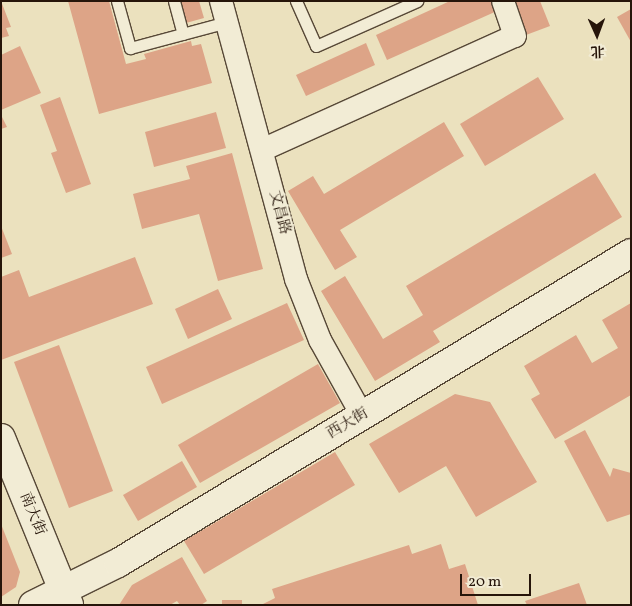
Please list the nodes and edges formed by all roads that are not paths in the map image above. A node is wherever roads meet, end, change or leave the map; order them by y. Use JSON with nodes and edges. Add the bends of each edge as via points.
{"nodes":[{"id":1,"x":117,"y":1,"type":"edge"},
{"id":2,"x":174,"y":1,"type":"edge"},
{"id":3,"x":296,"y":1,"type":"edge"},
{"id":4,"x":417,"y":1,"type":"edge"},
{"id":5,"x":503,"y":1,"type":"edge"},
{"id":6,"x":224,"y":12,"type":"edge"},
{"id":7,"x":182,"y":34,"type":"junction"},
{"id":8,"x":262,"y":150,"type":"junction"},
{"id":9,"x":631,"y":252,"type":"edge"},
{"id":10,"x":362,"y":415,"type":"junction"},
{"id":11,"x":1,"y":438,"type":"edge"},
{"id":12,"x":66,"y":597,"type":"edge"},
{"id":13,"x":33,"y":605,"type":"edge"}],
"edges":[{"from":1,"to":7,"type":"lane","via":[[130,48]]},
{"from":2,"to":7,"type":"lane"},
{"from":3,"to":4,"type":"lane","via":[[316,46]]},
{"from":5,"to":8,"type":"street","via":[[515,36]]},
{"from":6,"to":7,"type":"lane"},
{"from":6,"to":8,"type":"street","name":"文昌路"},
{"from":8,"to":10,"type":"street","name":"文昌路","via":[[296,279],[320,340]]},
{"from":9,"to":10,"type":"street","name":"西大街"},
{"from":10,"to":12,"type":"street","name":"西大街"},
{"from":11,"to":12,"type":"street","name":"南大街"},
{"from":12,"to":13,"type":"street","name":"西大街"}]}
